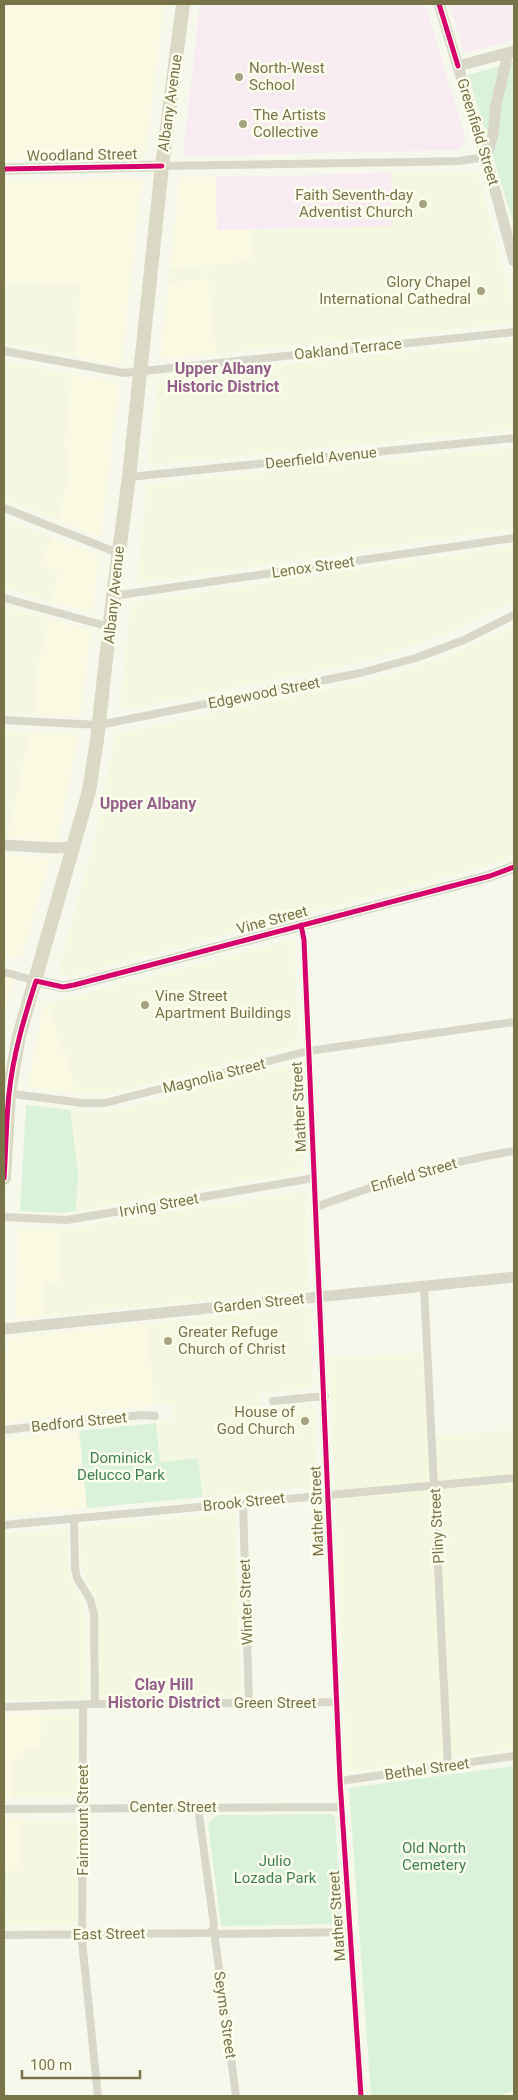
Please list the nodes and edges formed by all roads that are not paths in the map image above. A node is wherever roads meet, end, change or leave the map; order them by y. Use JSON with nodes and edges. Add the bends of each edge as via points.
{"nodes":[{"id":1,"x":184,"y":4,"type":"edge"},
{"id":2,"x":439,"y":4,"type":"edge"},
{"id":3,"x":511,"y":52,"type":"edge"},
{"id":4,"x":458,"y":66,"type":"junction"},
{"id":5,"x":486,"y":157,"type":"junction"},
{"id":6,"x":162,"y":166,"type":"junction"},
{"id":7,"x":4,"y":169,"type":"edge"},
{"id":8,"x":514,"y":261,"type":"edge"},
{"id":9,"x":514,"y":332,"type":"edge"},
{"id":10,"x":4,"y":351,"type":"edge"},
{"id":11,"x":139,"y":371,"type":"junction"},
{"id":12,"x":514,"y":438,"type":"edge"},
{"id":13,"x":128,"y":477,"type":"junction"},
{"id":14,"x":4,"y":508,"type":"edge"},
{"id":15,"x":514,"y":538,"type":"edge"},
{"id":16,"x":118,"y":553,"type":"junction"},
{"id":17,"x":113,"y":596,"type":"junction"},
{"id":18,"x":4,"y":598,"type":"edge"},
{"id":19,"x":514,"y":615,"type":"edge"},
{"id":20,"x":110,"y":627,"type":"junction"},
{"id":21,"x":4,"y":720,"type":"edge"},
{"id":22,"x":99,"y":725,"type":"junction"},
{"id":23,"x":4,"y":845,"type":"edge"},
{"id":24,"x":73,"y":847,"type":"junction"},
{"id":25,"x":514,"y":867,"type":"edge"},
{"id":26,"x":301,"y":925,"type":"junction"},
{"id":27,"x":4,"y":972,"type":"edge"},
{"id":28,"x":36,"y":981,"type":"junction"},
{"id":29,"x":514,"y":1022,"type":"edge"},
{"id":30,"x":308,"y":1052,"type":"junction"},
{"id":31,"x":6,"y":1093,"type":"edge"},
{"id":32,"x":514,"y":1151,"type":"edge"},
{"id":33,"x":4,"y":1178,"type":"edge"},
{"id":34,"x":314,"y":1178,"type":"junction"},
{"id":35,"x":316,"y":1207,"type":"junction"},
{"id":36,"x":4,"y":1217,"type":"edge"},
{"id":37,"x":514,"y":1277,"type":"edge"},
{"id":38,"x":424,"y":1286,"type":"junction"},
{"id":39,"x":320,"y":1298,"type":"junction"},
{"id":40,"x":4,"y":1329,"type":"edge"},
{"id":41,"x":325,"y":1396,"type":"junction"},
{"id":42,"x":273,"y":1401,"type":"dead end"},
{"id":43,"x":155,"y":1416,"type":"dead end"},
{"id":44,"x":4,"y":1430,"type":"edge"},
{"id":45,"x":514,"y":1479,"type":"edge"},
{"id":46,"x":435,"y":1484,"type":"junction"},
{"id":47,"x":329,"y":1494,"type":"junction"},
{"id":48,"x":243,"y":1502,"type":"junction"},
{"id":49,"x":74,"y":1519,"type":"junction"},
{"id":50,"x":4,"y":1525,"type":"edge"},
{"id":51,"x":337,"y":1702,"type":"junction"},
{"id":52,"x":249,"y":1703,"type":"junction"},
{"id":53,"x":95,"y":1704,"type":"junction"},
{"id":54,"x":83,"y":1705,"type":"junction"},
{"id":55,"x":4,"y":1707,"type":"edge"},
{"id":56,"x":514,"y":1756,"type":"edge"},
{"id":57,"x":448,"y":1766,"type":"junction"},
{"id":58,"x":340,"y":1781,"type":"junction"},
{"id":59,"x":198,"y":1807,"type":"junction"},
{"id":60,"x":342,"y":1807,"type":"junction"},
{"id":61,"x":84,"y":1808,"type":"junction"},
{"id":62,"x":4,"y":1809,"type":"edge"},
{"id":63,"x":214,"y":1932,"type":"junction"},
{"id":64,"x":350,"y":1932,"type":"junction"},
{"id":65,"x":83,"y":1934,"type":"junction"},
{"id":66,"x":4,"y":1935,"type":"edge"},
{"id":67,"x":98,"y":2096,"type":"edge"},
{"id":68,"x":236,"y":2096,"type":"edge"},
{"id":69,"x":361,"y":2096,"type":"edge"}],
"edges":[{"from":1,"to":6,"type":"highway","name":"Albany Avenue"},
{"from":2,"to":4,"type":"street","name":"Greenfield Street"},
{"from":3,"to":4,"type":"street"},
{"from":3,"to":5,"type":"street"},
{"from":4,"to":5,"type":"street","name":"Greenfield Street"},
{"from":5,"to":6,"type":"street","name":"Woodland Street","via":[[459,161]]},
{"from":5,"to":8,"type":"street","name":"Greenfield Street"},
{"from":6,"to":7,"type":"street","name":"Woodland Street"},
{"from":6,"to":11,"type":"highway","name":"Albany Avenue"},
{"from":9,"to":11,"type":"street","name":"Oakland Terrace"},
{"from":10,"to":11,"type":"street","name":"Oakland Terrace","via":[[114,372]]},
{"from":11,"to":13,"type":"highway","name":"Albany Avenue"},
{"from":12,"to":13,"type":"street","name":"Deerfield Avenue"},
{"from":13,"to":16,"type":"highway","name":"Albany Avenue"},
{"from":14,"to":16,"type":"street"},
{"from":15,"to":17,"type":"street","name":"Lenox Street"},
{"from":16,"to":17,"type":"highway","name":"Albany Avenue"},
{"from":17,"to":20,"type":"highway","name":"Albany Avenue"},
{"from":18,"to":20,"type":"street"},
{"from":19,"to":22,"type":"street","name":"Edgewood Street","via":[[464,640],[360,674]]},
{"from":20,"to":22,"type":"highway","name":"Albany Avenue"},
{"from":21,"to":22,"type":"street","name":"Edgewood Street"},
{"from":22,"to":24,"type":"highway","name":"Albany Avenue","via":[[89,791]]},
{"from":23,"to":24,"type":"street"},
{"from":24,"to":28,"type":"highway","name":"Albany Avenue"},
{"from":25,"to":26,"type":"street","name":"Vine Street"},
{"from":26,"to":28,"type":"street","name":"Vine Street","via":[[74,986]]},
{"from":26,"to":30,"type":"street","name":"Mather Street"},
{"from":27,"to":28,"type":"street"},
{"from":28,"to":31,"type":"highway","name":"Albany Avenue"},
{"from":29,"to":30,"type":"street","name":"Magnolia Street"},
{"from":30,"to":31,"type":"street","name":"Magnolia Street","via":[[105,1103],[82,1104]]},
{"from":30,"to":34,"type":"street","name":"Mather Street"},
{"from":31,"to":33,"type":"highway","name":"Albany Avenue"},
{"from":32,"to":35,"type":"street","name":"Enfield Street","via":[[396,1178]]},
{"from":34,"to":35,"type":"street","name":"Mather Street"},
{"from":34,"to":36,"type":"street","name":"Irving Street","via":[[67,1220]]},
{"from":35,"to":39,"type":"street","name":"Mather Street"},
{"from":37,"to":38,"type":"street","name":"Garden Street"},
{"from":38,"to":39,"type":"street","name":"Garden Street"},
{"from":38,"to":46,"type":"street","name":"Pliny Street"},
{"from":39,"to":40,"type":"street","name":"Garden Street"},
{"from":39,"to":41,"type":"street","name":"Mather Street"},
{"from":41,"to":42,"type":"street"},
{"from":41,"to":47,"type":"street","name":"Mather Street"},
{"from":43,"to":44,"type":"street","name":"Bedford Street","via":[[146,1414]]},
{"from":45,"to":46,"type":"street","name":"Brook Street"},
{"from":46,"to":47,"type":"street","name":"Brook Street"},
{"from":46,"to":57,"type":"street","name":"Pliny Street"},
{"from":47,"to":48,"type":"street","name":"Brook Street"},
{"from":47,"to":51,"type":"street","name":"Mather Street"},
{"from":48,"to":49,"type":"street","name":"Brook Street"},
{"from":48,"to":52,"type":"street","name":"Winter Street"},
{"from":49,"to":50,"type":"street","name":"Brook Street"},
{"from":49,"to":53,"type":"street","via":[[77,1578],[90,1599],[94,1614]]},
{"from":51,"to":52,"type":"street","name":"Green Street"},
{"from":51,"to":58,"type":"street","name":"Mather Street"},
{"from":52,"to":53,"type":"street","name":"Green Street"},
{"from":53,"to":54,"type":"street","name":"Green Street"},
{"from":54,"to":55,"type":"street","name":"Green Street"},
{"from":54,"to":61,"type":"street","name":"Fairmount Street"},
{"from":56,"to":57,"type":"street","name":"Bethel Street"},
{"from":57,"to":58,"type":"street","name":"Bethel Street"},
{"from":58,"to":60,"type":"street","name":"Mather Street"},
{"from":59,"to":60,"type":"street","name":"Center Street"},
{"from":59,"to":61,"type":"street","name":"Center Street"},
{"from":59,"to":63,"type":"street","name":"Seyms Street"},
{"from":60,"to":64,"type":"street","name":"Mather Street"},
{"from":61,"to":62,"type":"street","name":"Center Street"},
{"from":61,"to":65,"type":"street","name":"Fairmount Street"},
{"from":63,"to":64,"type":"street","name":"East Street"},
{"from":63,"to":65,"type":"street","name":"East Street"},
{"from":63,"to":68,"type":"street","name":"Seyms Street"},
{"from":64,"to":69,"type":"street","name":"Mather Street"},
{"from":65,"to":66,"type":"street","name":"East Street"},
{"from":65,"to":67,"type":"street","name":"Fairmount Street"}]}
